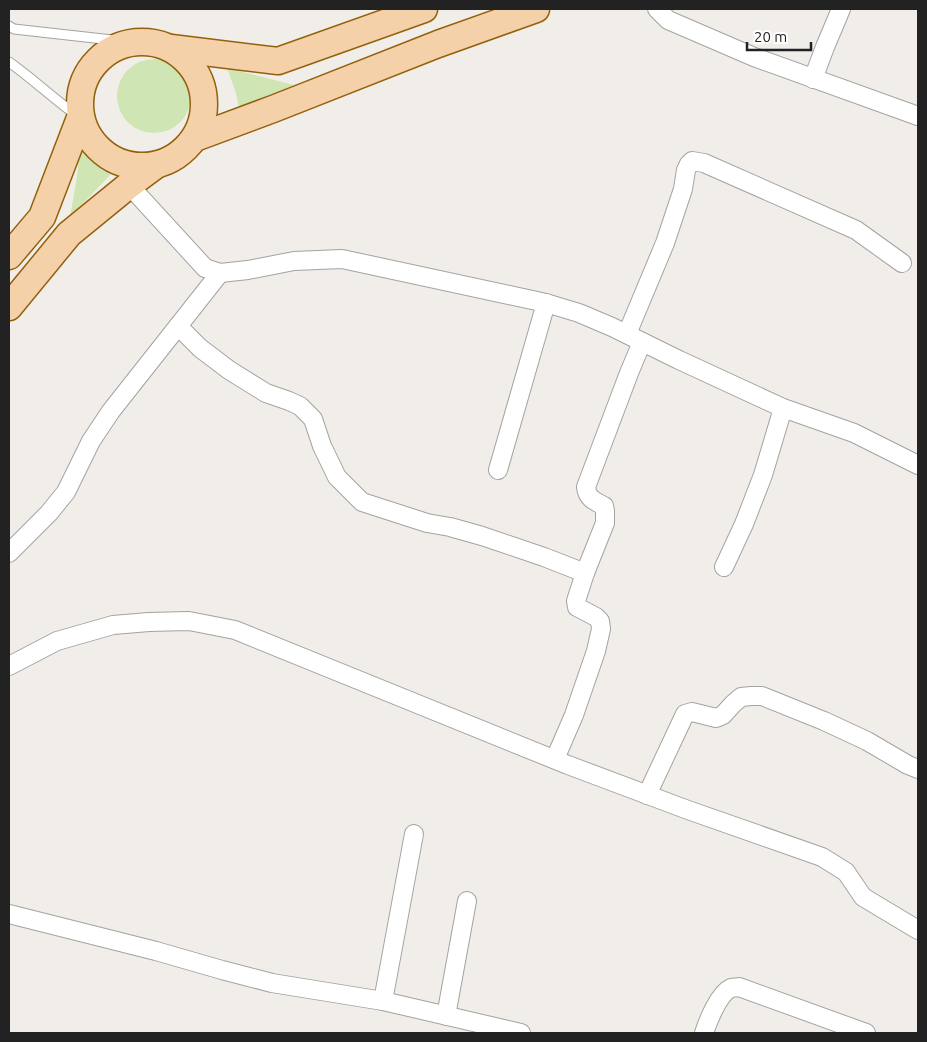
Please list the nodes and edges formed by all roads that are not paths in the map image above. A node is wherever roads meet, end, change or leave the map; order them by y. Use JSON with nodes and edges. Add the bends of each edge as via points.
{"nodes":[{"id":1,"x":424,"y":9,"type":"edge"},
{"id":2,"x":536,"y":9,"type":"edge"},
{"id":3,"x":657,"y":9,"type":"edge"},
{"id":4,"x":841,"y":9,"type":"edge"},
{"id":5,"x":9,"y":26,"type":"edge"},
{"id":6,"x":130,"y":42,"type":"junction"},
{"id":7,"x":171,"y":48,"type":"junction"},
{"id":8,"x":9,"y":62,"type":"edge"},
{"id":9,"x":813,"y":79,"type":"junction"},
{"id":10,"x":918,"y":116,"type":"edge"},
{"id":11,"x":80,"y":118,"type":"junction"},
{"id":12,"x":195,"y":138,"type":"junction"},
{"id":13,"x":156,"y":165,"type":"junction"},
{"id":14,"x":129,"y":185,"type":"junction"},
{"id":15,"x":9,"y":256,"type":"edge"},
{"id":16,"x":902,"y":263,"type":"dead end"},
{"id":17,"x":220,"y":272,"type":"junction"},
{"id":18,"x":546,"y":303,"type":"junction"},
{"id":19,"x":9,"y":307,"type":"edge"},
{"id":20,"x":178,"y":326,"type":"junction"},
{"id":21,"x":627,"y":334,"type":"junction"},
{"id":22,"x":642,"y":342,"type":"junction"},
{"id":23,"x":783,"y":408,"type":"junction"},
{"id":24,"x":918,"y":465,"type":"edge"},
{"id":25,"x":498,"y":470,"type":"dead end"},
{"id":26,"x":9,"y":553,"type":"edge"},
{"id":27,"x":724,"y":567,"type":"dead end"},
{"id":28,"x":585,"y":574,"type":"junction"},
{"id":29,"x":9,"y":666,"type":"edge"},
{"id":30,"x":555,"y":759,"type":"junction"},
{"id":31,"x":918,"y":769,"type":"edge"},
{"id":32,"x":647,"y":795,"type":"junction"},
{"id":33,"x":414,"y":834,"type":"dead end"},
{"id":34,"x":467,"y":900,"type":"dead end"},
{"id":35,"x":9,"y":914,"type":"edge"},
{"id":36,"x":918,"y":930,"type":"edge"},
{"id":37,"x":383,"y":1001,"type":"junction"},
{"id":38,"x":446,"y":1016,"type":"junction"},
{"id":39,"x":521,"y":1033,"type":"edge"},
{"id":40,"x":704,"y":1033,"type":"edge"},
{"id":41,"x":866,"y":1033,"type":"edge"}],
"edges":[{"from":1,"to":7,"type":"main road","via":[[278,61]]},
{"from":2,"to":12,"type":"main road"},
{"from":3,"to":9,"type":"street","via":[[668,20]]},
{"from":4,"to":9,"type":"street"},
{"from":5,"to":6,"type":"lane"},
{"from":6,"to":7,"type":"main road","via":[[151,41]]},
{"from":6,"to":11,"type":"main road","via":[[111,49],[95,62],[84,79]]},
{"from":7,"to":12,"type":"main road","via":[[188,60],[200,78],[205,105]]},
{"from":8,"to":11,"type":"lane"},
{"from":9,"to":10,"type":"street"},
{"from":11,"to":13,"type":"main road","via":[[101,151],[136,166]]},
{"from":11,"to":15,"type":"main road","via":[[42,217]]},
{"from":12,"to":13,"type":"main road","via":[[184,151]]},
{"from":13,"to":14,"type":"main road"},
{"from":14,"to":17,"type":"street","via":[[205,268]]},
{"from":14,"to":19,"type":"main road","via":[[69,234]]},
{"from":16,"to":21,"type":"street","via":[[856,230],[704,163],[692,161],[686,170],[665,242]]},
{"from":17,"to":18,"type":"street","via":[[294,261],[342,259]]},
{"from":17,"to":20,"type":"street"},
{"from":18,"to":21,"type":"street","via":[[580,313]]},
{"from":18,"to":25,"type":"street"},
{"from":20,"to":26,"type":"street","via":[[111,411],[91,441],[66,492]]},
{"from":20,"to":28,"type":"street","via":[[200,348],[230,370],[266,393],[300,406],[313,419],[337,477],[362,502],[491,539]]},
{"from":21,"to":22,"type":"street"},
{"from":22,"to":23,"type":"street"},
{"from":22,"to":28,"type":"street","via":[[586,487],[592,500],[604,506],[605,523]]},
{"from":23,"to":24,"type":"street","via":[[854,433]]},
{"from":23,"to":27,"type":"street","via":[[763,475]]},
{"from":28,"to":30,"type":"street","via":[[577,607],[596,617],[601,629],[574,715]]},
{"from":29,"to":30,"type":"street","via":[[57,642],[113,625],[189,621],[235,630]]},
{"from":30,"to":32,"type":"street"},
{"from":31,"to":32,"type":"street","via":[[824,721],[768,698],[751,696],[741,697],[716,718],[692,712],[685,714]]},
{"from":32,"to":36,"type":"street","via":[[822,857],[846,872],[863,897]]},
{"from":33,"to":37,"type":"street"},
{"from":34,"to":38,"type":"street"},
{"from":35,"to":37,"type":"street","via":[[272,982]]},
{"from":37,"to":38,"type":"street"},
{"from":38,"to":39,"type":"street"},
{"from":40,"to":41,"type":"street","via":[[721,997],[731,988],[739,988]]}]}
